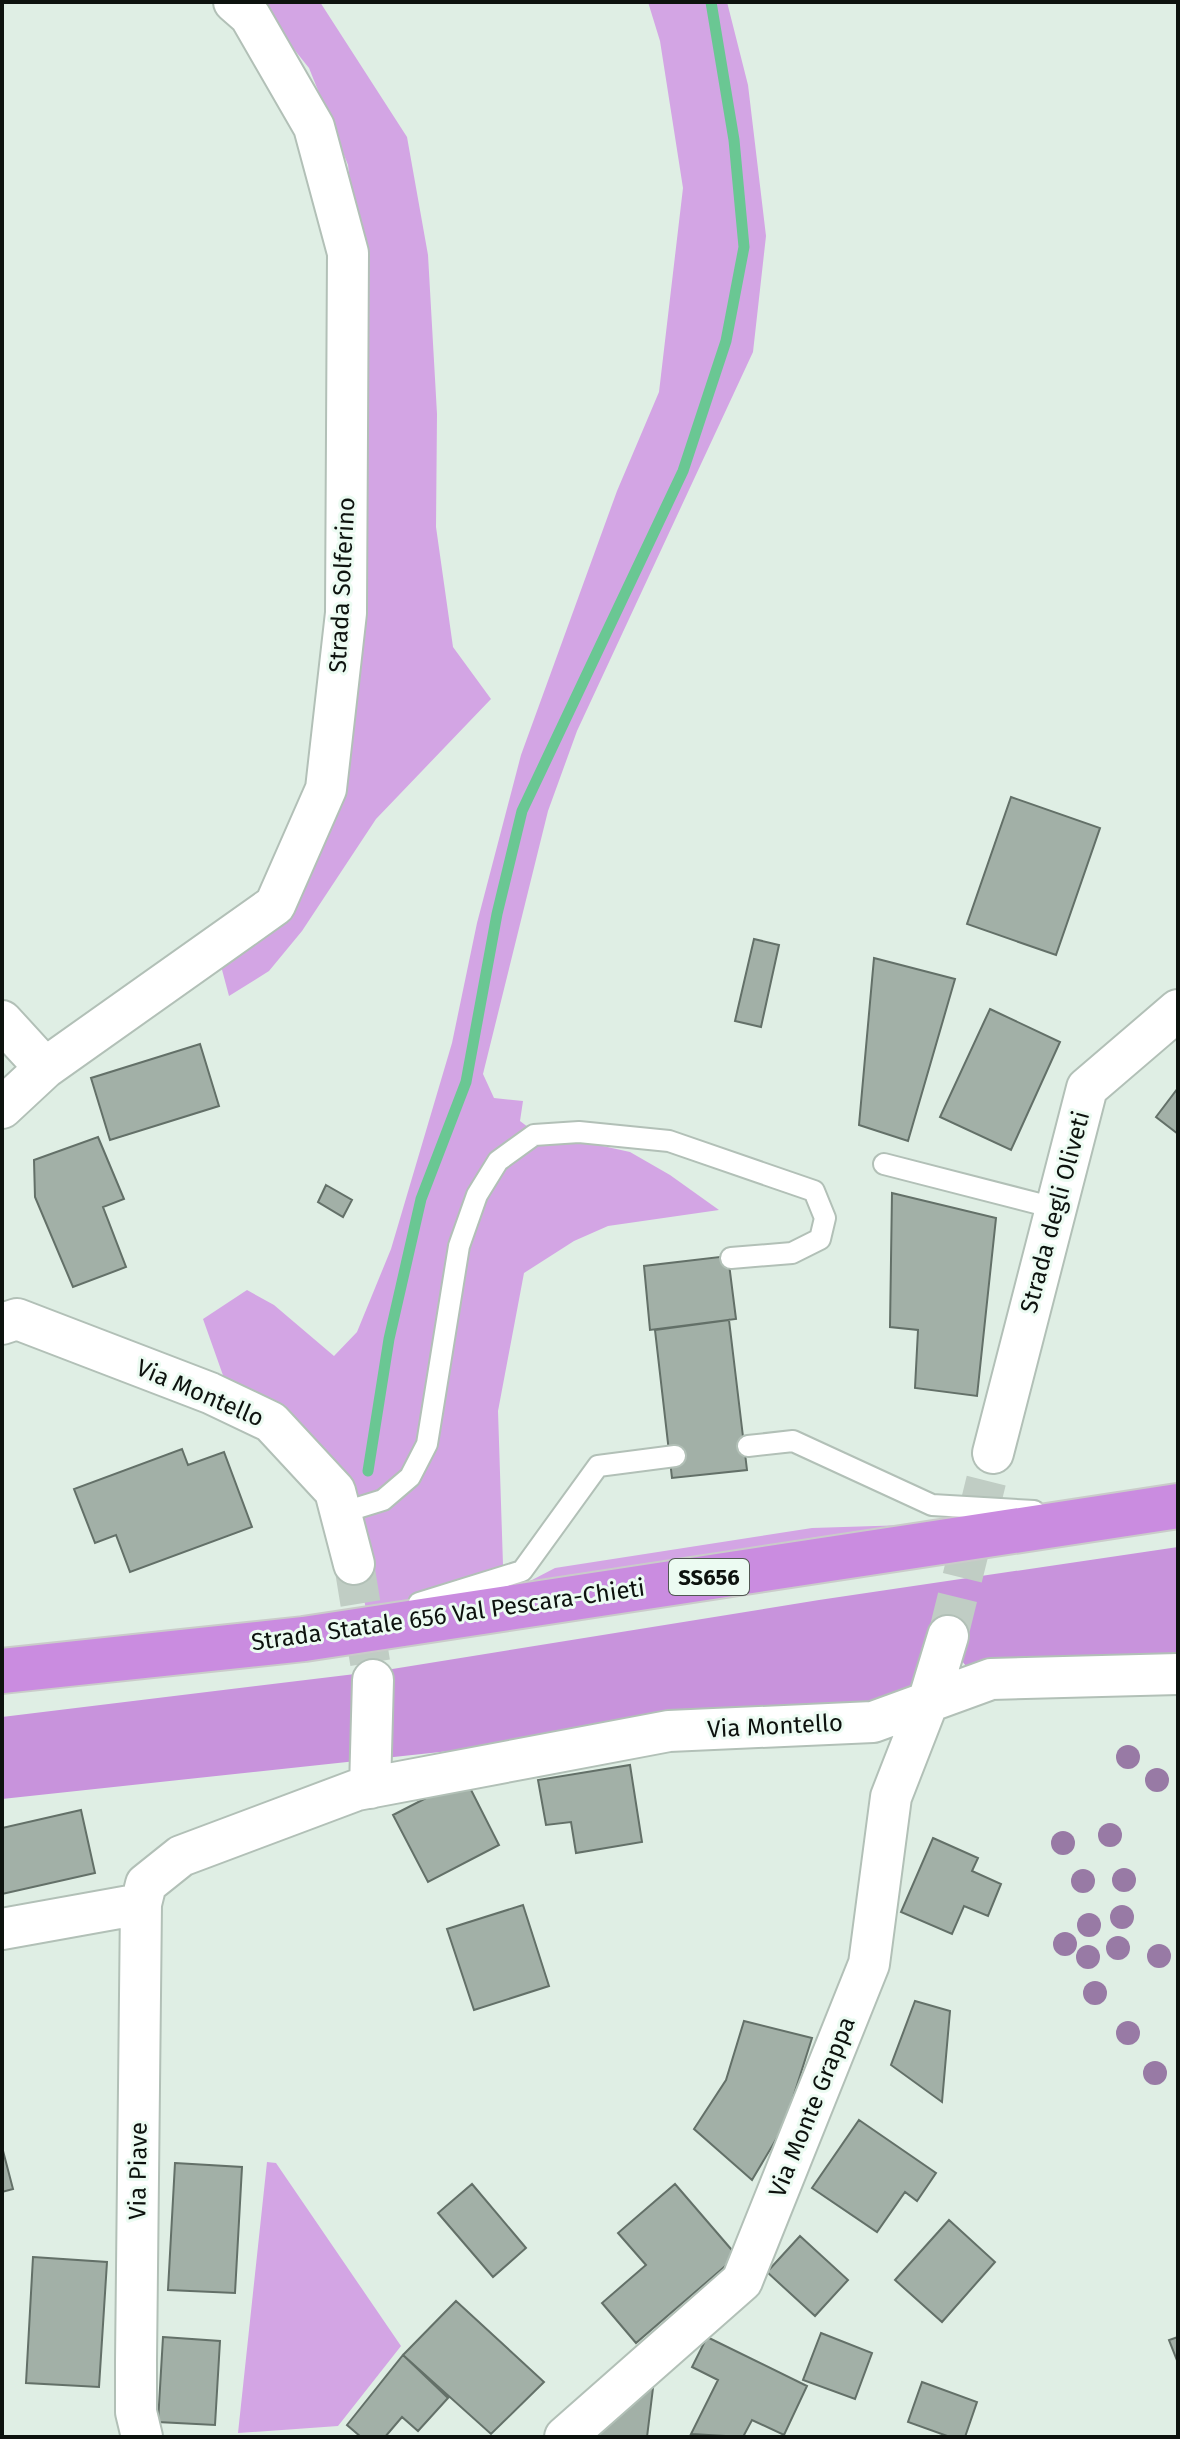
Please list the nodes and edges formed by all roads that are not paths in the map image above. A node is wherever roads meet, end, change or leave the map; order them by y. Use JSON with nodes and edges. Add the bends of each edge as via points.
{"nodes":[{"id":1,"x":234,"y":2,"type":"edge"},
{"id":2,"x":1178,"y":1010,"type":"edge"},
{"id":3,"x":2,"y":1021,"type":"edge"},
{"id":4,"x":45,"y":1068,"type":"junction"},
{"id":5,"x":2,"y":1108,"type":"edge"},
{"id":6,"x":884,"y":1164,"type":"dead end"},
{"id":7,"x":1055,"y":1208,"type":"junction"},
{"id":8,"x":731,"y":1258,"type":"dead end"},
{"id":9,"x":7,"y":1311,"type":"edge"},
{"id":10,"x":748,"y":1446,"type":"dead end"},
{"id":11,"x":993,"y":1453,"type":"tunnel mouth"},
{"id":12,"x":675,"y":1456,"type":"dead end"},
{"id":13,"x":1178,"y":1506,"type":"edge"},
{"id":14,"x":341,"y":1513,"type":"junction"},
{"id":15,"x":1114,"y":1515,"type":"junction"},
{"id":16,"x":354,"y":1564,"type":"tunnel mouth"},
{"id":17,"x":948,"y":1636,"type":"tunnel mouth"},
{"id":18,"x":304,"y":1639,"type":"junction"},
{"id":19,"x":2,"y":1671,"type":"edge"},
{"id":20,"x":1178,"y":1674,"type":"edge"},
{"id":21,"x":373,"y":1680,"type":"tunnel mouth"},
{"id":22,"x":928,"y":1702,"type":"junction"},
{"id":23,"x":370,"y":1788,"type":"junction"},
{"id":24,"x":141,"y":1904,"type":"junction"},
{"id":25,"x":2,"y":1929,"type":"edge"},
{"id":26,"x":142,"y":2437,"type":"edge"},
{"id":27,"x":565,"y":2437,"type":"edge"}],
"edges":[{"from":1,"to":4,"type":"street","name":"Strada Solferino","via":[[250,16],[314,127],[348,253],[346,613],[326,789],[275,905]]},
{"from":2,"to":7,"type":"street","name":"Strada degli Oliveti","via":[[1087,1088]]},
{"from":3,"to":4,"type":"street"},
{"from":4,"to":5,"type":"street","name":"Strada Solferino"},
{"from":6,"to":7,"type":"lane"},
{"from":7,"to":11,"type":"street","name":"Strada degli Oliveti"},
{"from":8,"to":14,"type":"lane","via":[[792,1253],[820,1239],[825,1218],[814,1191],[669,1141],[579,1132],[534,1135],[498,1161],[477,1195],[459,1246],[427,1444],[410,1477],[383,1500]]},
{"from":9,"to":14,"type":"street","name":"Via Montello","via":[[271,1422],[335,1491]]},
{"from":10,"to":15,"type":"lane","via":[[793,1441],[932,1505]]},
{"from":12,"to":18,"type":"lane","via":[[598,1466],[522,1571]]},
{"from":13,"to":15,"type":"highway","name":"Strada Statale 656 Val Pescara-Chieti","number":"SS656"},
{"from":14,"to":16,"type":"street","name":"Via Montello"},
{"from":15,"to":18,"type":"highway","name":"Strada Statale 656 Val Pescara-Chieti","number":"SS656"},
{"from":17,"to":22,"type":"street"},
{"from":18,"to":19,"type":"highway","name":"Strada Statale 656 Val Pescara-Chieti","number":"SS656"},
{"from":20,"to":22,"type":"street","name":"Via Montello","via":[[991,1679]]},
{"from":21,"to":23,"type":"street"},
{"from":22,"to":23,"type":"street","name":"Via Montello","via":[[873,1722],[669,1731]]},
{"from":22,"to":27,"type":"street","name":"Via Monte Grappa","via":[[891,1797],[869,1964],[742,2281]]},
{"from":23,"to":24,"type":"street","name":"Via Montello","via":[[181,1856],[146,1884]]},
{"from":24,"to":25,"type":"street"},
{"from":24,"to":26,"type":"street","name":"Via Piave","via":[[136,2412]]}]}
